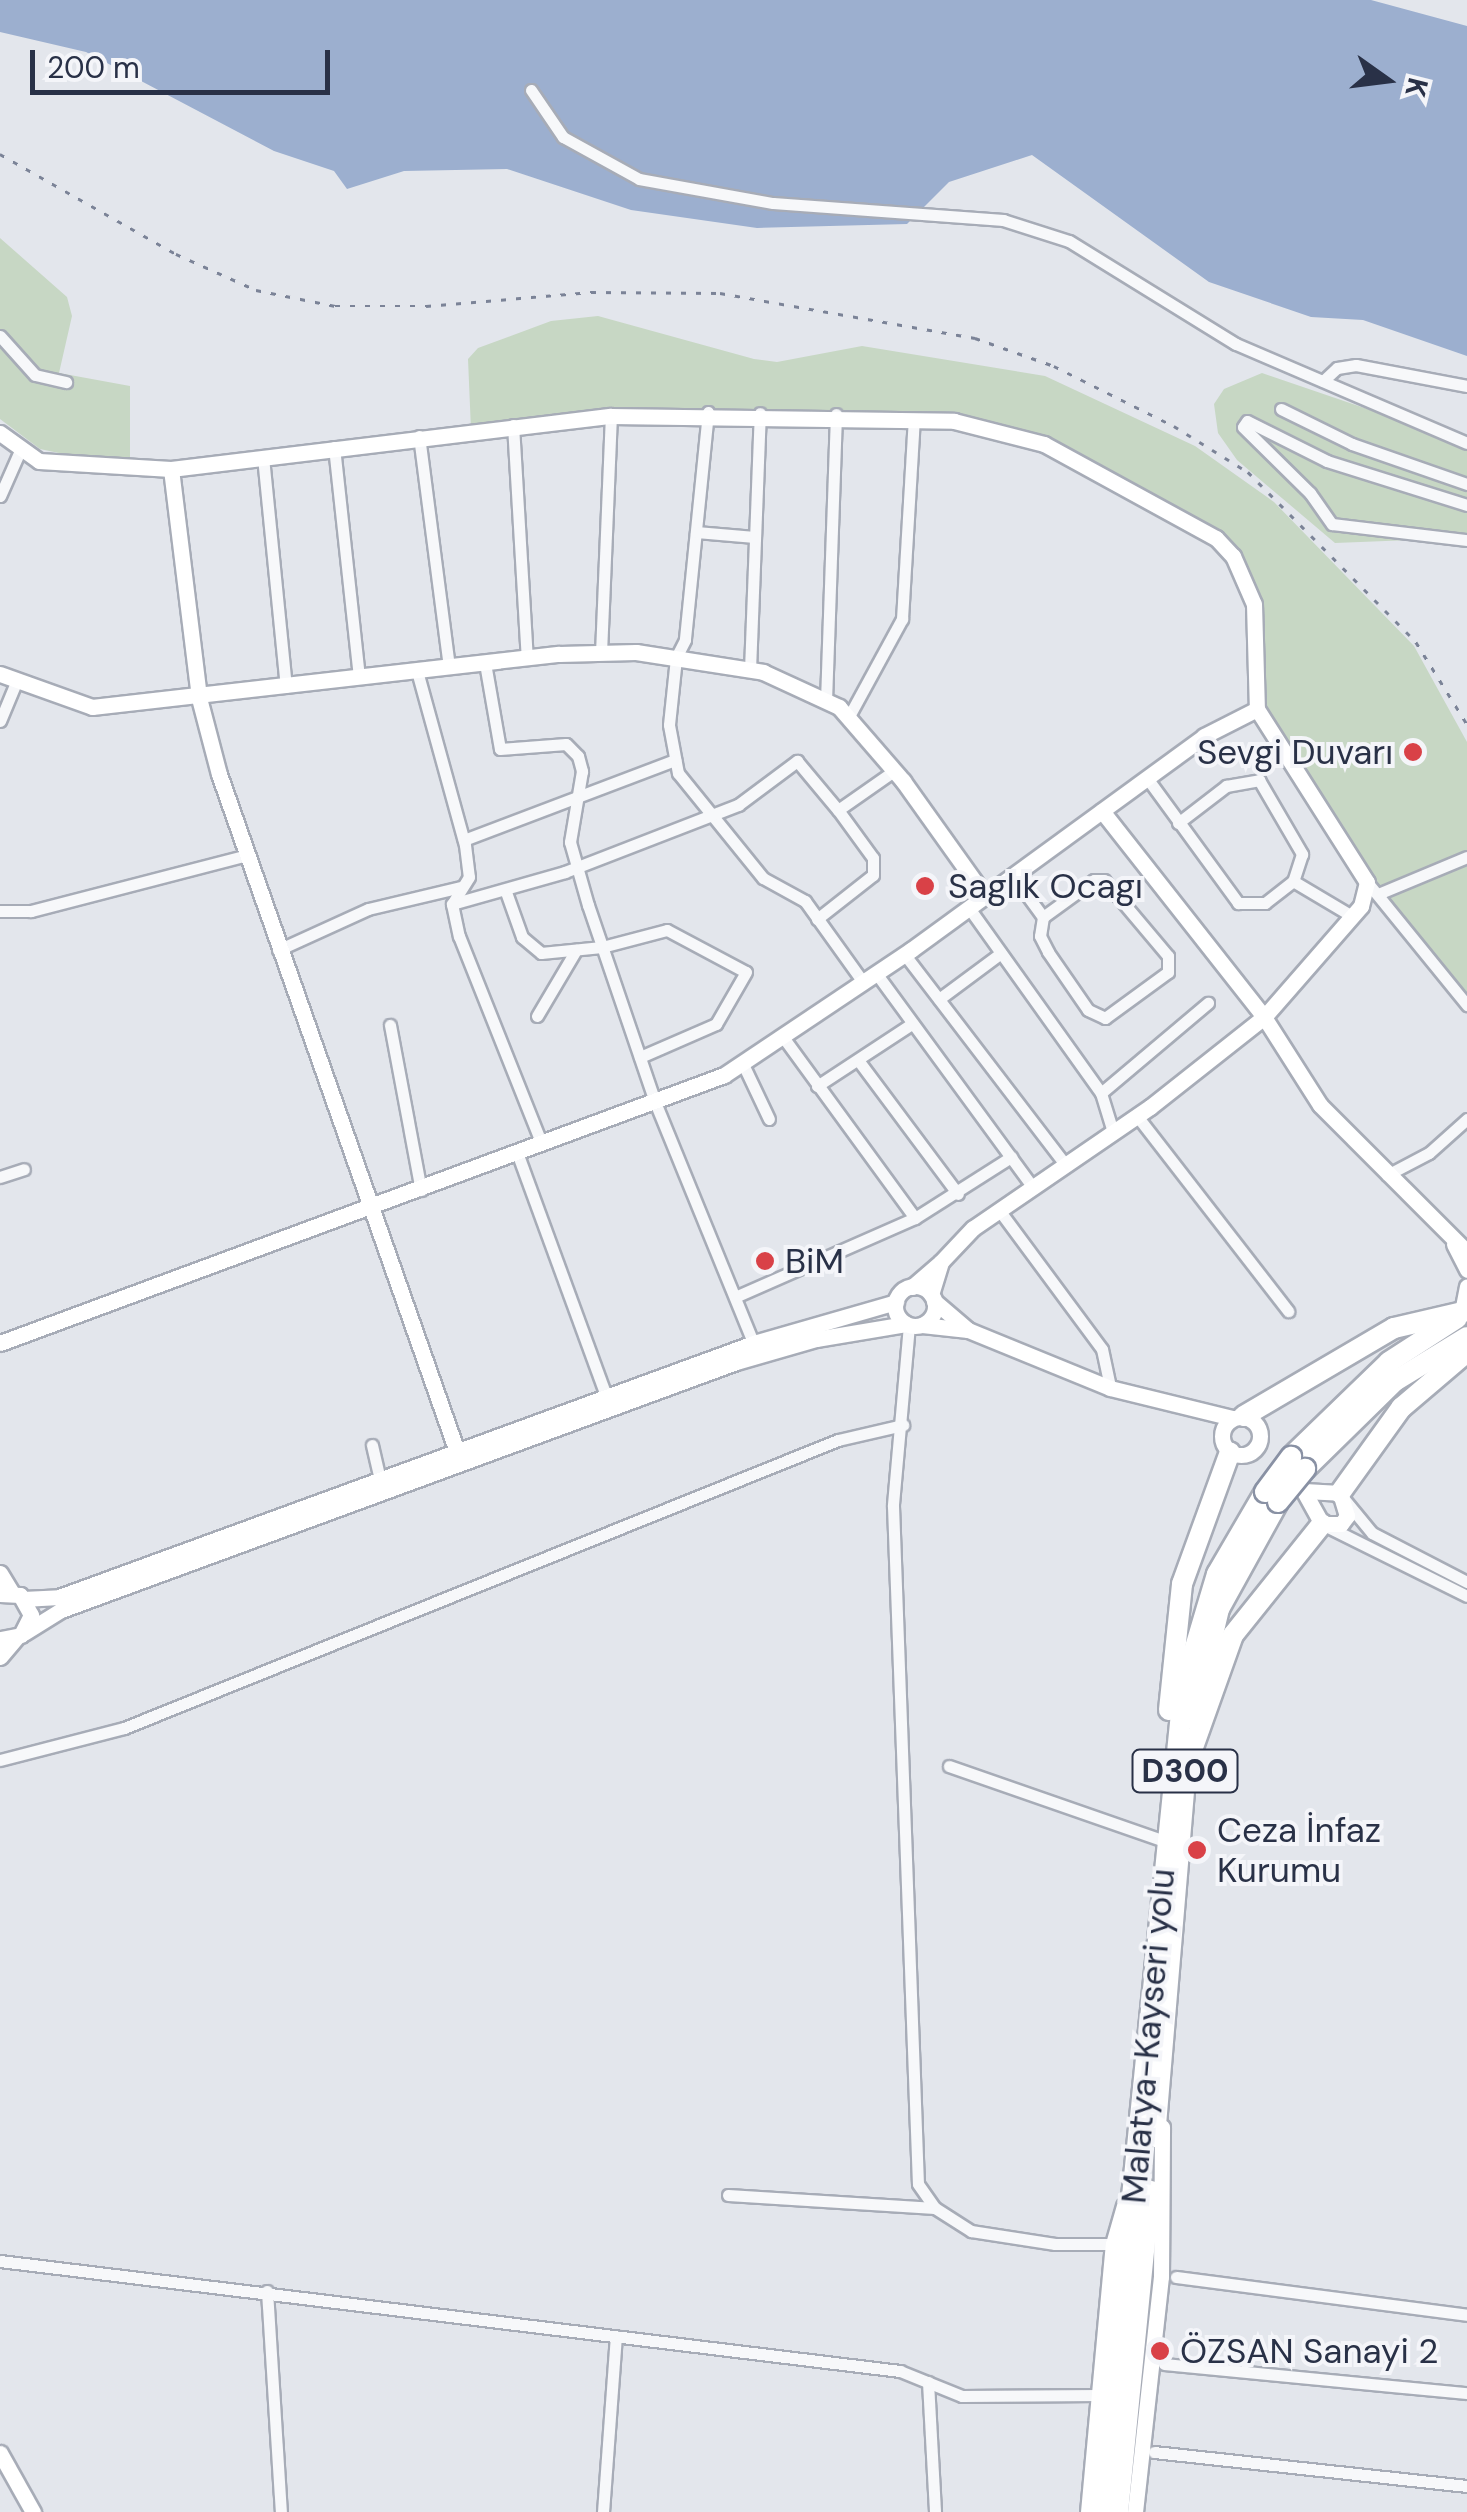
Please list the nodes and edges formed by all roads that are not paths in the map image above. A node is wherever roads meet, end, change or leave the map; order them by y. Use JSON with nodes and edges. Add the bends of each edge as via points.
{"nodes":[{"id":1,"x":531,"y":90,"type":"dead end"},
{"id":2,"x":0,"y":336,"type":"edge"},
{"id":3,"x":1323,"y":381,"type":"junction"},
{"id":4,"x":66,"y":382,"type":"dead end"},
{"id":5,"x":1467,"y":386,"type":"edge"},
{"id":6,"x":1281,"y":409,"type":"dead end"},
{"id":7,"x":708,"y":412,"type":"junction"},
{"id":8,"x":760,"y":413,"type":"junction"},
{"id":9,"x":836,"y":414,"type":"junction"},
{"id":10,"x":611,"y":416,"type":"junction"},
{"id":11,"x":914,"y":419,"type":"junction"},
{"id":12,"x":513,"y":425,"type":"junction"},
{"id":13,"x":0,"y":433,"type":"edge"},
{"id":14,"x":418,"y":436,"type":"junction"},
{"id":15,"x":1467,"y":443,"type":"edge"},
{"id":16,"x":334,"y":448,"type":"junction"},
{"id":17,"x":20,"y":452,"type":"junction"},
{"id":18,"x":263,"y":458,"type":"junction"},
{"id":19,"x":171,"y":469,"type":"junction"},
{"id":20,"x":1467,"y":484,"type":"edge"},
{"id":21,"x":0,"y":496,"type":"edge"},
{"id":22,"x":1467,"y":505,"type":"edge"},
{"id":23,"x":696,"y":532,"type":"junction"},
{"id":24,"x":755,"y":537,"type":"junction"},
{"id":25,"x":1467,"y":540,"type":"edge"},
{"id":26,"x":601,"y":653,"type":"junction"},
{"id":27,"x":527,"y":658,"type":"junction"},
{"id":28,"x":676,"y":658,"type":"junction"},
{"id":29,"x":485,"y":663,"type":"junction"},
{"id":30,"x":449,"y":667,"type":"junction"},
{"id":31,"x":750,"y":670,"type":"junction"},
{"id":32,"x":417,"y":671,"type":"junction"},
{"id":33,"x":0,"y":674,"type":"edge"},
{"id":34,"x":359,"y":678,"type":"junction"},
{"id":35,"x":17,"y":680,"type":"junction"},
{"id":36,"x":286,"y":687,"type":"junction"},
{"id":37,"x":198,"y":698,"type":"junction"},
{"id":38,"x":826,"y":702,"type":"junction"},
{"id":39,"x":1256,"y":709,"type":"junction"},
{"id":40,"x":848,"y":718,"type":"junction"},
{"id":41,"x":0,"y":720,"type":"edge"},
{"id":42,"x":675,"y":760,"type":"junction"},
{"id":43,"x":894,"y":770,"type":"junction"},
{"id":44,"x":582,"y":771,"type":"junction"},
{"id":45,"x":1147,"y":778,"type":"junction"},
{"id":46,"x":600,"y":789,"type":"junction"},
{"id":47,"x":578,"y":797,"type":"junction"},
{"id":48,"x":838,"y":810,"type":"junction"},
{"id":49,"x":1102,"y":811,"type":"junction"},
{"id":50,"x":710,"y":816,"type":"junction"},
{"id":51,"x":1178,"y":823,"type":"junction"},
{"id":52,"x":464,"y":840,"type":"junction"},
{"id":53,"x":247,"y":855,"type":"junction"},
{"id":54,"x":1467,"y":857,"type":"edge"},
{"id":55,"x":576,"y":864,"type":"junction"},
{"id":56,"x":1013,"y":876,"type":"junction"},
{"id":57,"x":1293,"y":881,"type":"junction"},
{"id":58,"x":461,"y":887,"type":"junction"},
{"id":59,"x":1372,"y":888,"type":"junction"},
{"id":60,"x":506,"y":892,"type":"junction"},
{"id":61,"x":986,"y":896,"type":"junction"},
{"id":62,"x":452,"y":904,"type":"junction"},
{"id":63,"x":969,"y":908,"type":"junction"},
{"id":64,"x":0,"y":911,"type":"edge"},
{"id":65,"x":1352,"y":916,"type":"junction"},
{"id":66,"x":1043,"y":918,"type":"junction"},
{"id":67,"x":817,"y":919,"type":"junction"},
{"id":68,"x":602,"y":947,"type":"junction"},
{"id":69,"x":278,"y":950,"type":"junction"},
{"id":70,"x":576,"y":950,"type":"junction"},
{"id":71,"x":1002,"y":952,"type":"junction"},
{"id":72,"x":905,"y":954,"type":"junction"},
{"id":73,"x":870,"y":978,"type":"junction"},
{"id":74,"x":939,"y":999,"type":"junction"},
{"id":75,"x":1208,"y":1003,"type":"dead end"},
{"id":76,"x":1467,"y":1005,"type":"edge"},
{"id":77,"x":538,"y":1016,"type":"dead end"},
{"id":78,"x":1264,"y":1017,"type":"junction"},
{"id":79,"x":390,"y":1024,"type":"dead end"},
{"id":80,"x":910,"y":1024,"type":"junction"},
{"id":81,"x":783,"y":1037,"type":"junction"},
{"id":82,"x":640,"y":1057,"type":"junction"},
{"id":83,"x":858,"y":1060,"type":"junction"},
{"id":84,"x":742,"y":1062,"type":"junction"},
{"id":85,"x":817,"y":1086,"type":"junction"},
{"id":86,"x":1101,"y":1092,"type":"junction"},
{"id":87,"x":656,"y":1102,"type":"junction"},
{"id":88,"x":1138,"y":1116,"type":"junction"},
{"id":89,"x":768,"y":1119,"type":"dead end"},
{"id":90,"x":1467,"y":1119,"type":"edge"},
{"id":91,"x":1113,"y":1132,"type":"junction"},
{"id":92,"x":542,"y":1142,"type":"junction"},
{"id":93,"x":518,"y":1155,"type":"junction"},
{"id":94,"x":1011,"y":1157,"type":"junction"},
{"id":95,"x":1065,"y":1164,"type":"junction"},
{"id":96,"x":24,"y":1168,"type":"dead end"},
{"id":97,"x":1388,"y":1174,"type":"junction"},
{"id":98,"x":0,"y":1177,"type":"edge"},
{"id":99,"x":1032,"y":1186,"type":"junction"},
{"id":100,"x":421,"y":1190,"type":"junction"},
{"id":101,"x":958,"y":1194,"type":"junction"},
{"id":102,"x":367,"y":1210,"type":"junction"},
{"id":103,"x":999,"y":1210,"type":"junction"},
{"id":104,"x":915,"y":1218,"type":"junction"},
{"id":105,"x":1466,"y":1260,"type":"edge"},
{"id":106,"x":941,"y":1262,"type":"junction"},
{"id":107,"x":1467,"y":1286,"type":"edge"},
{"id":108,"x":912,"y":1287,"type":"junction"},
{"id":109,"x":735,"y":1297,"type":"junction"},
{"id":110,"x":933,"y":1298,"type":"junction"},
{"id":111,"x":896,"y":1302,"type":"junction"},
{"id":112,"x":1288,"y":1311,"type":"dead end"},
{"id":113,"x":1464,"y":1312,"type":"edge"},
{"id":114,"x":912,"y":1325,"type":"junction"},
{"id":115,"x":968,"y":1330,"type":"junction"},
{"id":116,"x":1467,"y":1337,"type":"edge"},
{"id":117,"x":0,"y":1343,"type":"edge"},
{"id":118,"x":756,"y":1349,"type":"junction"},
{"id":119,"x":1467,"y":1352,"type":"edge"},
{"id":120,"x":1110,"y":1388,"type":"junction"},
{"id":121,"x":608,"y":1402,"type":"junction"},
{"id":122,"x":1196,"y":1410,"type":"junction"},
{"id":123,"x":1238,"y":1417,"type":"junction"},
{"id":124,"x":903,"y":1425,"type":"junction"},
{"id":125,"x":1226,"y":1443,"type":"junction"},
{"id":126,"x":372,"y":1445,"type":"dead end"},
{"id":127,"x":1254,"y":1450,"type":"junction"},
{"id":128,"x":459,"y":1458,"type":"junction"},
{"id":129,"x":1269,"y":1462,"type":"dead end"},
{"id":130,"x":1298,"y":1463,"type":"junction"},
{"id":131,"x":382,"y":1487,"type":"junction"},
{"id":132,"x":1340,"y":1493,"type":"junction"},
{"id":133,"x":1272,"y":1497,"type":"junction"},
{"id":134,"x":1322,"y":1524,"type":"junction"},
{"id":135,"x":0,"y":1573,"type":"edge"},
{"id":136,"x":1467,"y":1582,"type":"edge"},
{"id":137,"x":12,"y":1595,"type":"edge"},
{"id":138,"x":1467,"y":1596,"type":"edge"},
{"id":139,"x":13,"y":1636,"type":"edge"},
{"id":140,"x":0,"y":1658,"type":"edge"},
{"id":141,"x":0,"y":1760,"type":"edge"},
{"id":142,"x":949,"y":1766,"type":"dead end"},
{"id":143,"x":1186,"y":1767,"type":"junction"},
{"id":144,"x":1164,"y":1842,"type":"junction"},
{"id":145,"x":1162,"y":2059,"type":"junction"},
{"id":146,"x":1140,"y":2154,"type":"junction"},
{"id":147,"x":728,"y":2195,"type":"dead end"},
{"id":148,"x":936,"y":2208,"type":"junction"},
{"id":149,"x":1112,"y":2244,"type":"junction"},
{"id":150,"x":0,"y":2262,"type":"edge"},
{"id":151,"x":1176,"y":2277,"type":"dead end"},
{"id":152,"x":268,"y":2291,"type":"junction"},
{"id":153,"x":1467,"y":2315,"type":"edge"},
{"id":154,"x":616,"y":2336,"type":"junction"},
{"id":155,"x":1164,"y":2364,"type":"dead end"},
{"id":156,"x":928,"y":2382,"type":"junction"},
{"id":157,"x":1467,"y":2394,"type":"edge"},
{"id":158,"x":1099,"y":2395,"type":"junction"},
{"id":159,"x":1154,"y":2452,"type":"dead end"},
{"id":160,"x":0,"y":2453,"type":"edge"},
{"id":161,"x":1467,"y":2486,"type":"edge"},
{"id":162,"x":32,"y":2512,"type":"edge"},
{"id":163,"x":281,"y":2512,"type":"edge"},
{"id":164,"x":603,"y":2512,"type":"edge"},
{"id":165,"x":936,"y":2512,"type":"edge"},
{"id":166,"x":1088,"y":2512,"type":"edge"},
{"id":167,"x":1100,"y":2512,"type":"edge"},
{"id":168,"x":1118,"y":2512,"type":"edge"},
{"id":169,"x":1135,"y":2512,"type":"edge"}],
"edges":[{"from":1,"to":3,"type":"street","via":[[562,137],[639,178],[773,203],[1003,220],[1069,241],[1236,344]]},
{"from":2,"to":4,"type":"street","via":[[34,376]]},
{"from":3,"to":5,"type":"street","via":[[1338,368],[1356,365]]},
{"from":3,"to":15,"type":"street"},
{"from":6,"to":20,"type":"street","via":[[1352,444]]},
{"from":7,"to":8,"type":"street"},
{"from":7,"to":10,"type":"street"},
{"from":7,"to":23,"type":"street"},
{"from":8,"to":9,"type":"street"},
{"from":8,"to":24,"type":"street"},
{"from":9,"to":11,"type":"street"},
{"from":9,"to":38,"type":"street"},
{"from":10,"to":12,"type":"street"},
{"from":10,"to":26,"type":"street"},
{"from":11,"to":39,"type":"street","via":[[983,425],[1044,444],[1216,538],[1254,604]]},
{"from":11,"to":40,"type":"street","via":[[902,618]]},
{"from":12,"to":14,"type":"street"},
{"from":12,"to":27,"type":"street"},
{"from":13,"to":17,"type":"street"},
{"from":14,"to":16,"type":"street"},
{"from":14,"to":30,"type":"street"},
{"from":16,"to":18,"type":"street"},
{"from":16,"to":34,"type":"street"},
{"from":17,"to":19,"type":"street","via":[[60,465]]},
{"from":17,"to":21,"type":"street"},
{"from":18,"to":19,"type":"street"},
{"from":18,"to":36,"type":"street"},
{"from":19,"to":37,"type":"street"},
{"from":22,"to":25,"type":"street","via":[[1328,462],[1246,421],[1244,427],[1332,524]]},
{"from":23,"to":24,"type":"street"},
{"from":23,"to":28,"type":"street","via":[[685,640]]},
{"from":24,"to":31,"type":"street"},
{"from":26,"to":27,"type":"street"},
{"from":26,"to":28,"type":"street"},
{"from":27,"to":29,"type":"street"},
{"from":28,"to":31,"type":"street"},
{"from":28,"to":42,"type":"street","via":[[669,725]]},
{"from":29,"to":30,"type":"street"},
{"from":29,"to":44,"type":"street","via":[[500,749],[566,744]]},
{"from":30,"to":32,"type":"street"},
{"from":31,"to":38,"type":"street"},
{"from":32,"to":34,"type":"street"},
{"from":32,"to":52,"type":"street"},
{"from":33,"to":35,"type":"street"},
{"from":34,"to":36,"type":"street"},
{"from":35,"to":37,"type":"street","via":[[92,707]]},
{"from":35,"to":41,"type":"street"},
{"from":36,"to":37,"type":"street"},
{"from":37,"to":53,"type":"street"},
{"from":38,"to":40,"type":"street"},
{"from":39,"to":45,"type":"street"},
{"from":39,"to":59,"type":"street"},
{"from":40,"to":43,"type":"street"},
{"from":42,"to":46,"type":"street"},
{"from":42,"to":50,"type":"street"},
{"from":43,"to":48,"type":"street"},
{"from":43,"to":61,"type":"street"},
{"from":44,"to":46,"type":"street"},
{"from":44,"to":47,"type":"street"},
{"from":45,"to":49,"type":"street"},
{"from":45,"to":51,"type":"street"},
{"from":46,"to":47,"type":"street"},
{"from":47,"to":52,"type":"street"},
{"from":47,"to":55,"type":"street","via":[[570,842]]},
{"from":48,"to":50,"type":"street","via":[[798,761],[738,805]]},
{"from":48,"to":67,"type":"street","via":[[874,858],[874,875]]},
{"from":49,"to":56,"type":"street"},
{"from":49,"to":78,"type":"street"},
{"from":50,"to":55,"type":"street"},
{"from":50,"to":67,"type":"street","via":[[763,878],[805,902]]},
{"from":51,"to":57,"type":"street","via":[[1238,903],[1265,903]]},
{"from":51,"to":57,"type":"street","via":[[1226,786],[1259,780],[1302,854]]},
{"from":52,"to":58,"type":"street","via":[[469,877]]},
{"from":53,"to":64,"type":"street","via":[[31,911]]},
{"from":53,"to":69,"type":"street"},
{"from":54,"to":59,"type":"street"},
{"from":55,"to":60,"type":"street"},
{"from":55,"to":68,"type":"street"},
{"from":56,"to":61,"type":"street"},
{"from":56,"to":66,"type":"street"},
{"from":57,"to":65,"type":"street"},
{"from":58,"to":62,"type":"street"},
{"from":58,"to":69,"type":"street","via":[[368,910]]},
{"from":59,"to":65,"type":"street"},
{"from":59,"to":76,"type":"street"},
{"from":60,"to":62,"type":"street"},
{"from":60,"to":70,"type":"street","via":[[522,937],[541,953]]},
{"from":61,"to":63,"type":"street"},
{"from":62,"to":92,"type":"street"},
{"from":63,"to":71,"type":"street"},
{"from":63,"to":72,"type":"street"},
{"from":65,"to":78,"type":"street"},
{"from":66,"to":66,"type":"street","via":[[1094,880],[1104,880],[1168,956],[1168,972],[1105,1018],[1088,1010],[1048,952],[1040,936]]},
{"from":67,"to":73,"type":"street"},
{"from":68,"to":70,"type":"street"},
{"from":68,"to":82,"type":"street"},
{"from":68,"to":82,"type":"street","via":[[667,930],[746,972],[716,1024]]},
{"from":69,"to":102,"type":"street"},
{"from":70,"to":77,"type":"street"},
{"from":71,"to":74,"type":"street"},
{"from":71,"to":86,"type":"street"},
{"from":72,"to":73,"type":"street"},
{"from":72,"to":74,"type":"street"},
{"from":73,"to":80,"type":"street"},
{"from":73,"to":81,"type":"street"},
{"from":74,"to":95,"type":"street"},
{"from":75,"to":86,"type":"street"},
{"from":78,"to":88,"type":"street"},
{"from":78,"to":97,"type":"street","via":[[1320,1105]]},
{"from":79,"to":100,"type":"street"},
{"from":80,"to":83,"type":"street"},
{"from":80,"to":94,"type":"street"},
{"from":81,"to":84,"type":"street"},
{"from":81,"to":85,"type":"street"},
{"from":82,"to":87,"type":"street"},
{"from":83,"to":85,"type":"street"},
{"from":83,"to":101,"type":"street"},
{"from":84,"to":87,"type":"street"},
{"from":84,"to":89,"type":"street"},
{"from":85,"to":104,"type":"street"},
{"from":86,"to":91,"type":"street"},
{"from":87,"to":92,"type":"street"},
{"from":87,"to":109,"type":"street"},
{"from":88,"to":91,"type":"street"},
{"from":88,"to":112,"type":"street"},
{"from":90,"to":97,"type":"street","via":[[1429,1153]]},
{"from":91,"to":95,"type":"street"},
{"from":92,"to":93,"type":"street"},
{"from":93,"to":100,"type":"street"},
{"from":93,"to":121,"type":"street"},
{"from":94,"to":99,"type":"street"},
{"from":94,"to":101,"type":"street"},
{"from":95,"to":99,"type":"street"},
{"from":96,"to":98,"type":"street"},
{"from":97,"to":105,"type":"street"},
{"from":99,"to":103,"type":"street"},
{"from":100,"to":102,"type":"street"},
{"from":101,"to":104,"type":"street"},
{"from":102,"to":117,"type":"street"},
{"from":102,"to":128,"type":"street"},
{"from":103,"to":106,"type":"street"},
{"from":103,"to":120,"type":"street","via":[[1102,1349]]},
{"from":104,"to":109,"type":"street"},
{"from":106,"to":108,"type":"street"},
{"from":106,"to":110,"type":"street"},
{"from":107,"to":113,"type":"street"},
{"from":108,"to":110,"type":"street"},
{"from":108,"to":111,"type":"street"},
{"from":109,"to":118,"type":"street"},
{"from":110,"to":114,"type":"street","via":[[934,1314]]},
{"from":110,"to":115,"type":"street"},
{"from":111,"to":114,"type":"street"},
{"from":111,"to":118,"type":"street"},
{"from":113,"to":123,"type":"highway","via":[[1394,1328]]},
{"from":113,"to":130,"type":"highway","name":"Malatya-Kayseri yolu","number":"D300","via":[[1389,1362]]},
{"from":114,"to":115,"type":"street"},
{"from":114,"to":118,"type":"street"},
{"from":114,"to":124,"type":"street"},
{"from":115,"to":120,"type":"street"},
{"from":116,"to":130,"type":"highway","number":"D300","via":[[1396,1381]]},
{"from":118,"to":121,"type":"street"},
{"from":119,"to":132,"type":"highway","via":[[1400,1408]]},
{"from":120,"to":122,"type":"street"},
{"from":121,"to":128,"type":"street"},
{"from":122,"to":123,"type":"street"},
{"from":122,"to":125,"type":"street"},
{"from":123,"to":125,"type":"street"},
{"from":123,"to":127,"type":"street","via":[[1261,1432]]},
{"from":124,"to":141,"type":"street","via":[[838,1440],[124,1728]]},
{"from":124,"to":148,"type":"street","via":[[893,1506],[914,1963],[914,2154],[918,2184]]},
{"from":125,"to":127,"type":"street"},
{"from":125,"to":144,"type":"highway","via":[[1182,1584],[1172,1646]]},
{"from":126,"to":131,"type":"street"},
{"from":127,"to":129,"type":"street"},
{"from":128,"to":131,"type":"street"},
{"from":130,"to":133,"type":"highway","name":"Malatya-Kayseri yolu","number":"D300","bridge":true},
{"from":131,"to":137,"type":"street","via":[[58,1596]]},
{"from":131,"to":139,"type":"street","via":[[61,1610]]},
{"from":132,"to":134,"type":"street","via":[[1346,1516],[1341,1524]]},
{"from":132,"to":134,"type":"street","via":[[1304,1492]]},
{"from":132,"to":136,"type":"street","via":[[1372,1533]]},
{"from":133,"to":143,"type":"highway","number":"D300","via":[[1219,1609]]},
{"from":133,"to":144,"type":"highway","name":"Malatya-Kayseri yolu","number":"D300","via":[[1236,1534],[1204,1606],[1184,1684]]},
{"from":134,"to":138,"type":"street"},
{"from":134,"to":143,"type":"highway","via":[[1233,1635]]},
{"from":135,"to":137,"type":"street"},
{"from":137,"to":139,"type":"street","via":[[31,1615]]},
{"from":139,"to":140,"type":"street"},
{"from":142,"to":144,"type":"street"},
{"from":143,"to":145,"type":"highway","number":"D300"},
{"from":144,"to":146,"type":"highway","name":"Malatya-Kayseri yolu","number":"D300"},
{"from":145,"to":168,"type":"highway","number":"D300"},
{"from":145,"to":169,"type":"street","via":[[1161,2277]]},
{"from":146,"to":149,"type":"street"},
{"from":146,"to":167,"type":"highway","name":"Malatya-Kayseri yolu","number":"D300"},
{"from":147,"to":148,"type":"street"},
{"from":148,"to":149,"type":"street","via":[[987,2236]]},
{"from":149,"to":158,"type":"street"},
{"from":150,"to":152,"type":"street"},
{"from":151,"to":153,"type":"street"},
{"from":152,"to":154,"type":"street"},
{"from":152,"to":163,"type":"street"},
{"from":154,"to":156,"type":"street","via":[[900,2371]]},
{"from":154,"to":164,"type":"street"},
{"from":155,"to":157,"type":"street"},
{"from":156,"to":158,"type":"street","via":[[962,2396]]},
{"from":156,"to":165,"type":"street"},
{"from":158,"to":166,"type":"street"},
{"from":159,"to":161,"type":"street"},
{"from":160,"to":162,"type":"street"}]}
